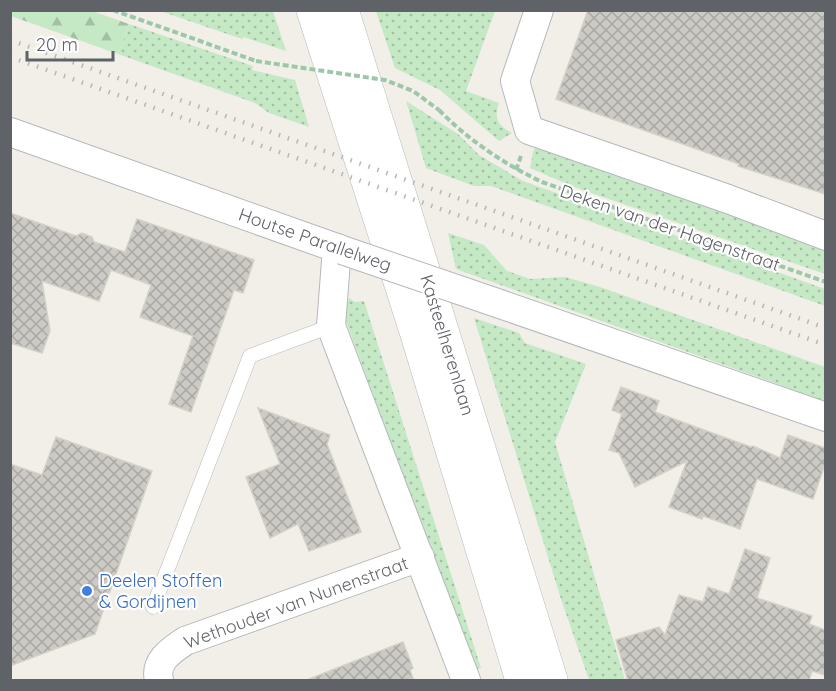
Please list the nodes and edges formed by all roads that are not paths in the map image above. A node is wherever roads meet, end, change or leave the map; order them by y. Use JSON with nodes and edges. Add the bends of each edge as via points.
{"nodes":[{"id":1,"x":313,"y":10,"type":"edge"},
{"id":2,"x":342,"y":10,"type":"edge"},
{"id":3,"x":539,"y":10,"type":"edge"},
{"id":4,"x":10,"y":132,"type":"edge"},
{"id":5,"x":825,"y":236,"type":"edge"},
{"id":6,"x":340,"y":249,"type":"junction"},
{"id":7,"x":331,"y":326,"type":"junction"},
{"id":8,"x":825,"y":417,"type":"edge"},
{"id":9,"x":420,"y":557,"type":"junction"},
{"id":10,"x":153,"y":607,"type":"dead end"},
{"id":11,"x":159,"y":681,"type":"edge"},
{"id":12,"x":466,"y":681,"type":"edge"},
{"id":13,"x":522,"y":681,"type":"edge"},
{"id":14,"x":551,"y":681,"type":"edge"}],
"edges":[{"from":1,"to":13,"type":"main road","name":"Kasteelherenlaan"},
{"from":2,"to":14,"type":"main road","name":"Kasteelherenlaan"},
{"from":3,"to":5,"type":"street","via":[[515,81],[529,130]]},
{"from":4,"to":6,"type":"street","name":"Houtse Parallelweg"},
{"from":6,"to":7,"type":"street","name":"Wethouder van Nunenstraat"},
{"from":6,"to":8,"type":"street","name":"Houtse Parallelweg","bridge":true},
{"from":7,"to":9,"type":"street","name":"Wethouder van Nunenstraat"},
{"from":7,"to":10,"type":"lane","via":[[250,356]]},
{"from":9,"to":11,"type":"street","name":"Wethouder van Nunenstraat","via":[[185,640],[165,655],[157,673]]},
{"from":9,"to":12,"type":"street","name":"Wethouder van Nunenstraat"}]}
